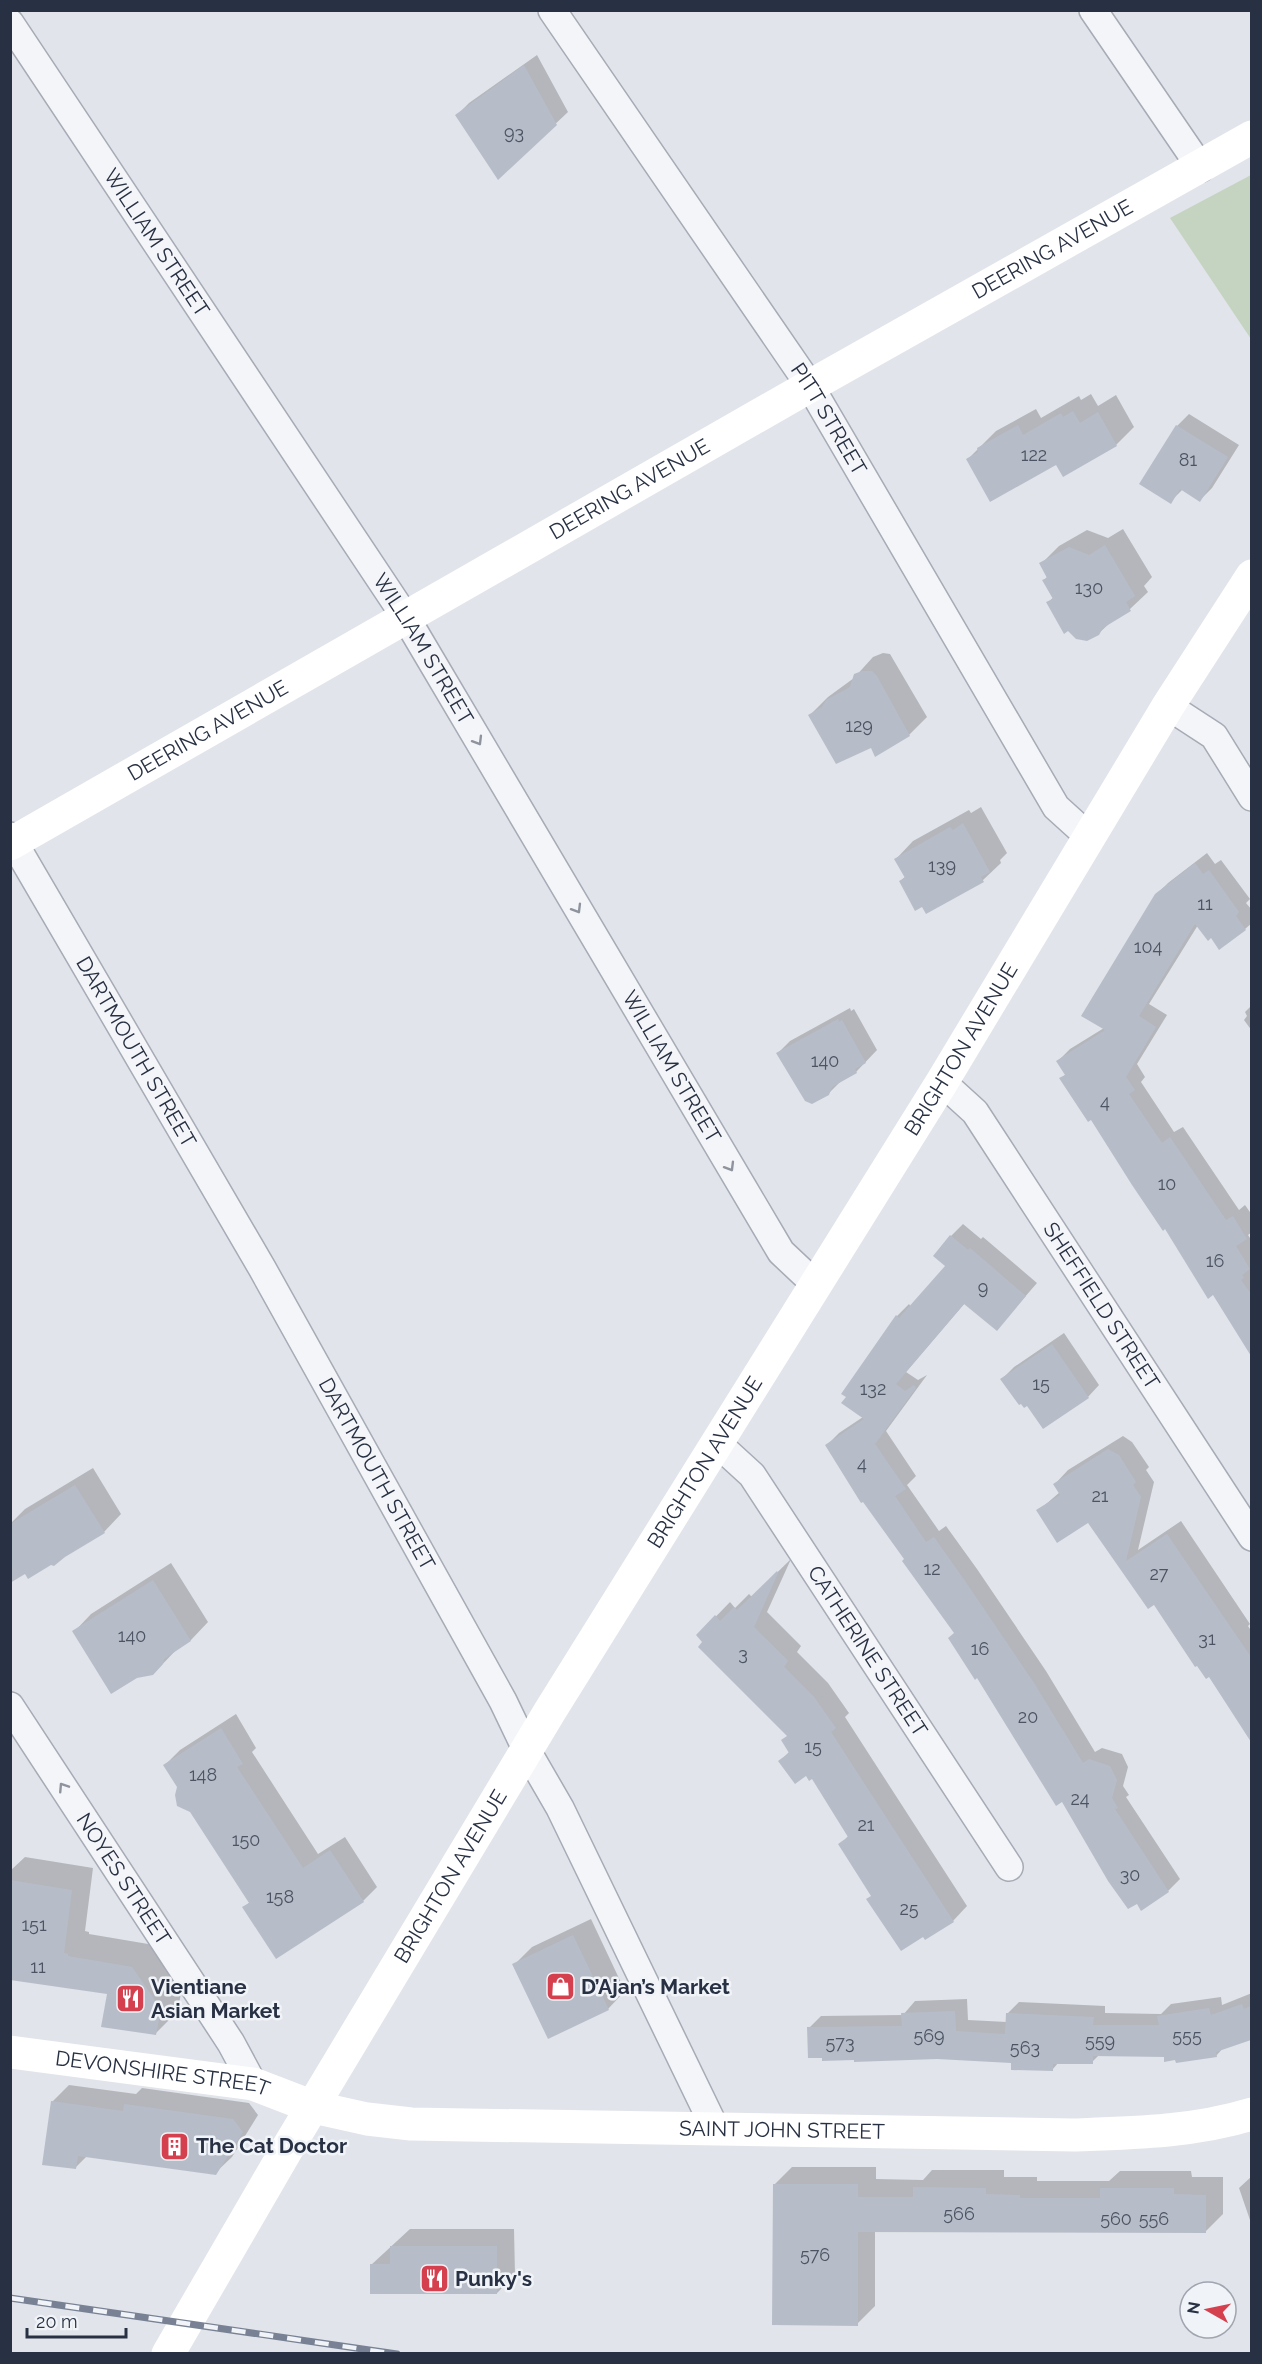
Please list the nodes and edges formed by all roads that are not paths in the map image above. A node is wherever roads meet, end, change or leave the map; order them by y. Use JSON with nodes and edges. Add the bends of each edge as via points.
{"nodes":[{"id":1,"x":552,"y":10,"type":"edge"},
{"id":2,"x":1093,"y":10,"type":"edge"},
{"id":3,"x":10,"y":23,"type":"edge"},
{"id":4,"x":1251,"y":137,"type":"edge"},
{"id":5,"x":1201,"y":168,"type":"junction"},
{"id":6,"x":810,"y":386,"type":"junction"},
{"id":7,"x":1251,"y":576,"type":"edge"},
{"id":8,"x":406,"y":618,"type":"junction"},
{"id":9,"x":1168,"y":706,"type":"junction"},
{"id":10,"x":1251,"y":796,"type":"edge"},
{"id":11,"x":1088,"y":836,"type":"junction"},
{"id":12,"x":12,"y":840,"type":"edge"},
{"id":13,"x":942,"y":1082,"type":"junction"},
{"id":14,"x":815,"y":1284,"type":"junction"},
{"id":15,"x":717,"y":1443,"type":"junction"},
{"id":16,"x":1251,"y":1537,"type":"edge"},
{"id":17,"x":10,"y":1706,"type":"edge"},
{"id":18,"x":527,"y":1751,"type":"junction"},
{"id":19,"x":1009,"y":1867,"type":"dead end"},
{"id":20,"x":10,"y":2052,"type":"edge"},
{"id":21,"x":253,"y":2084,"type":"junction"},
{"id":22,"x":313,"y":2107,"type":"junction"},
{"id":23,"x":1251,"y":2114,"type":"edge"},
{"id":24,"x":715,"y":2128,"type":"junction"},
{"id":25,"x":168,"y":2354,"type":"edge"}],
"edges":[{"from":1,"to":6,"type":"street","name":"PITT STREET"},
{"from":2,"to":5,"type":"street"},
{"from":3,"to":8,"type":"street","name":"WILLIAM STREET"},
{"from":4,"to":5,"type":"main road","name":"DEERING AVENUE"},
{"from":5,"to":6,"type":"main road","name":"DEERING AVENUE"},
{"from":6,"to":8,"type":"main road","name":"DEERING AVENUE"},
{"from":6,"to":11,"type":"street","name":"PITT STREET","via":[[1056,807]]},
{"from":7,"to":9,"type":"main road","name":"BRIGHTON AVENUE"},
{"from":8,"to":12,"type":"main road","name":"DEERING AVENUE"},
{"from":8,"to":14,"type":"street","name":"WILLIAM STREET","one_way":true,"via":[[781,1252]]},
{"from":9,"to":10,"type":"street","via":[[1214,736]]},
{"from":9,"to":11,"type":"main road","name":"BRIGHTON AVENUE"},
{"from":11,"to":13,"type":"main road","name":"BRIGHTON AVENUE"},
{"from":12,"to":18,"type":"street","name":"DARTMOUTH STREET","via":[[262,1268]]},
{"from":13,"to":14,"type":"main road","name":"BRIGHTON AVENUE"},
{"from":13,"to":16,"type":"street","name":"SHEFFIELD STREET","via":[[975,1112]]},
{"from":14,"to":15,"type":"main road","name":"BRIGHTON AVENUE"},
{"from":15,"to":18,"type":"main road","name":"BRIGHTON AVENUE"},
{"from":15,"to":19,"type":"street","name":"CATHERINE STREET","via":[[752,1475]]},
{"from":21,"to":17,"type":"street","name":"NOYES STREET","one_way":true,"via":[[231,2043]]},
{"from":18,"to":22,"type":"main road","name":"BRIGHTON AVENUE"},
{"from":18,"to":24,"type":"street","name":"DARTMOUTH STREET","via":[[554,1797]]},
{"from":20,"to":21,"type":"main road","name":"DEVONSHIRE STREET"},
{"from":21,"to":22,"type":"main road","name":"DEVONSHIRE STREET"},
{"from":22,"to":24,"type":"main road","name":"SAINT JOHN STREET","via":[[411,2124]]},
{"from":22,"to":25,"type":"main road","name":"BRIGHTON AVENUE"},
{"from":23,"to":24,"type":"main road","name":"SAINT JOHN STREET","via":[[1218,2125],[1073,2135]]}]}
